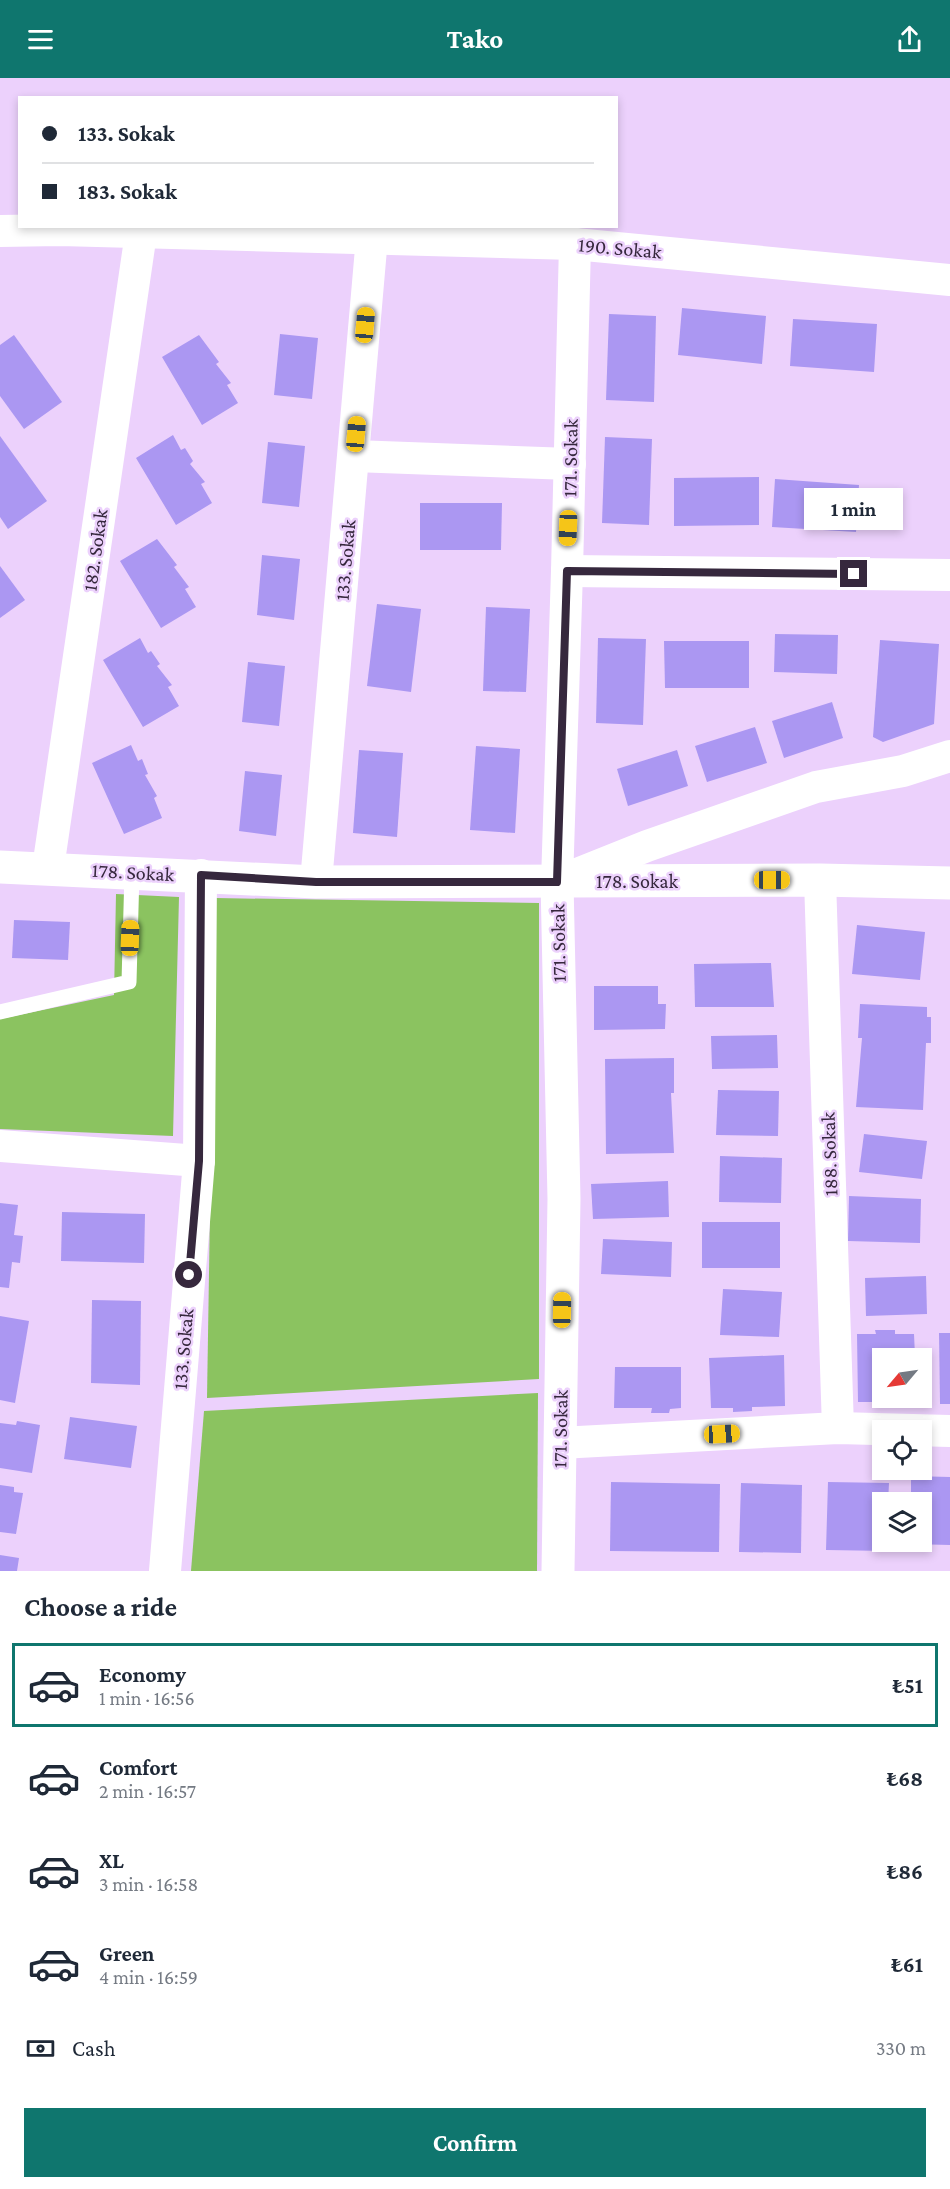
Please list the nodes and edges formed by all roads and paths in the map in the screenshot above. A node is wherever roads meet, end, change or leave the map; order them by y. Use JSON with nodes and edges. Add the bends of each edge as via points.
{"nodes":[{"id":1,"x":0,"y":231,"type":"edge"},
{"id":2,"x":141,"y":232,"type":"junction"},
{"id":3,"x":372,"y":237,"type":"junction"},
{"id":4,"x":574,"y":244,"type":"junction"},
{"id":5,"x":950,"y":280,"type":"edge"},
{"id":6,"x":354,"y":456,"type":"junction"},
{"id":7,"x":570,"y":464,"type":"junction"},
{"id":8,"x":567,"y":571,"type":"junction"},
{"id":9,"x":950,"y":575,"type":"edge"},
{"id":10,"x":950,"y":756,"type":"edge"},
{"id":11,"x":0,"y":867,"type":"edge"},
{"id":12,"x":48,"y":868,"type":"junction"},
{"id":13,"x":132,"y":872,"type":"junction"},
{"id":14,"x":201,"y":875,"type":"junction"},
{"id":15,"x":820,"y":880,"type":"junction"},
{"id":16,"x":316,"y":882,"type":"junction"},
{"id":17,"x":557,"y":882,"type":"junction"},
{"id":18,"x":950,"y":883,"type":"edge"},
{"id":19,"x":0,"y":1012,"type":"edge"},
{"id":20,"x":0,"y":1146,"type":"edge"},
{"id":21,"x":199,"y":1161,"type":"junction"},
{"id":22,"x":838,"y":1428,"type":"junction"},
{"id":23,"x":950,"y":1431,"type":"edge"},
{"id":24,"x":560,"y":1443,"type":"junction"},
{"id":25,"x":165,"y":1571,"type":"edge"},
{"id":26,"x":558,"y":1571,"type":"edge"}],
"edges":[{"from":1,"to":2,"type":"street","name":"190. Sokak"},
{"from":2,"to":3,"type":"street","name":"190. Sokak"},
{"from":2,"to":12,"type":"street","name":"182. Sokak"},
{"from":3,"to":4,"type":"street","name":"190. Sokak"},
{"from":3,"to":6,"type":"street","name":"133. Sokak"},
{"from":4,"to":5,"type":"street","name":"190. Sokak"},
{"from":4,"to":7,"type":"street","name":"171. Sokak"},
{"from":6,"to":7,"type":"street"},
{"from":6,"to":16,"type":"street","name":"133. Sokak"},
{"from":7,"to":8,"type":"street","name":"171. Sokak"},
{"from":8,"to":9,"type":"street"},
{"from":8,"to":17,"type":"street","name":"171. Sokak"},
{"from":10,"to":17,"type":"street","via":[[903,771],[816,787],[646,846]]},
{"from":11,"to":12,"type":"street","name":"178. Sokak"},
{"from":12,"to":13,"type":"street","name":"178. Sokak"},
{"from":13,"to":14,"type":"street","name":"178. Sokak"},
{"from":13,"to":19,"type":"lane","via":[[129,982]]},
{"from":14,"to":16,"type":"street","name":"178. Sokak"},
{"from":14,"to":21,"type":"street","name":"133. Sokak"},
{"from":15,"to":17,"type":"street","name":"178. Sokak"},
{"from":15,"to":18,"type":"street","name":"178. Sokak"},
{"from":15,"to":22,"type":"street","name":"188. Sokak"},
{"from":16,"to":17,"type":"street","name":"178. Sokak"},
{"from":17,"to":24,"type":"street","name":"171. Sokak","via":[[564,1200]]},
{"from":20,"to":21,"type":"street"},
{"from":21,"to":25,"type":"street","name":"133. Sokak"},
{"from":22,"to":23,"type":"street"},
{"from":22,"to":24,"type":"street"},
{"from":24,"to":26,"type":"street","name":"171. Sokak"}]}
